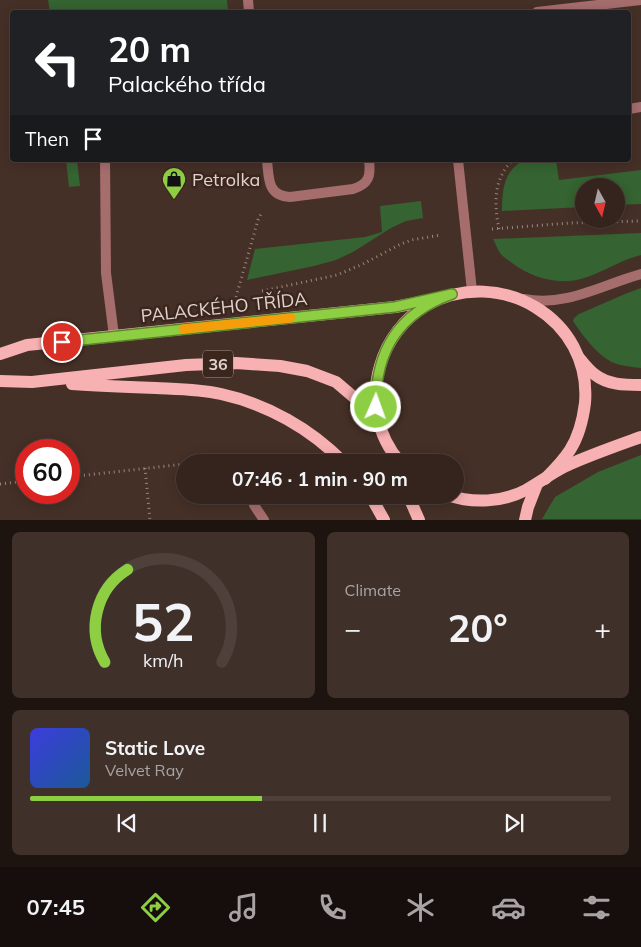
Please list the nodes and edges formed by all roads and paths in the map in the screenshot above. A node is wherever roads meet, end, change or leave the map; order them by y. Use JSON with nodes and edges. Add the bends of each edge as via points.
{"nodes":[{"id":1,"x":641,"y":0,"type":"edge"},
{"id":2,"x":554,"y":10,"type":"edge"},
{"id":3,"x":105,"y":162,"type":"edge"},
{"id":4,"x":267,"y":162,"type":"edge"},
{"id":5,"x":369,"y":162,"type":"edge"},
{"id":6,"x":458,"y":162,"type":"edge"},
{"id":7,"x":511,"y":162,"type":"edge"},
{"id":8,"x":275,"y":193,"type":"junction"},
{"id":9,"x":641,"y":221,"type":"edge"},
{"id":10,"x":499,"y":229,"type":"junction"},
{"id":11,"x":466,"y":231,"type":"junction"},
{"id":12,"x":641,"y":274,"type":"edge"},
{"id":13,"x":278,"y":287,"type":"dead end"},
{"id":14,"x":472,"y":291,"type":"junction"},
{"id":15,"x":452,"y":294,"type":"junction"},
{"id":16,"x":512,"y":296,"type":"junction"},
{"id":17,"x":236,"y":297,"type":"dead end"},
{"id":18,"x":114,"y":336,"type":"junction"},
{"id":19,"x":0,"y":354,"type":"edge"},
{"id":20,"x":578,"y":357,"type":"junction"},
{"id":21,"x":0,"y":381,"type":"edge"},
{"id":22,"x":32,"y":382,"type":"junction"},
{"id":23,"x":641,"y":385,"type":"edge"},
{"id":24,"x":383,"y":434,"type":"junction"},
{"id":25,"x":641,"y":437,"type":"edge"},
{"id":26,"x":334,"y":454,"type":"edge"},
{"id":27,"x":391,"y":454,"type":"edge"},
{"id":28,"x":393,"y":454,"type":"edge"},
{"id":29,"x":176,"y":465,"type":"edge"},
{"id":30,"x":145,"y":468,"type":"junction"},
{"id":31,"x":80,"y":476,"type":"edge"},
{"id":32,"x":541,"y":481,"type":"junction"},
{"id":33,"x":15,"y":482,"type":"edge"},
{"id":34,"x":0,"y":484,"type":"edge"},
{"id":35,"x":464,"y":499,"type":"edge"},
{"id":36,"x":375,"y":504,"type":"edge"},
{"id":37,"x":412,"y":504,"type":"edge"},
{"id":38,"x":254,"y":505,"type":"dead end"},
{"id":39,"x":150,"y":520,"type":"edge"},
{"id":40,"x":264,"y":520,"type":"edge"},
{"id":41,"x":384,"y":520,"type":"edge"},
{"id":42,"x":419,"y":520,"type":"edge"},
{"id":43,"x":525,"y":520,"type":"edge"}],
"edges":[{"from":1,"to":2,"type":"lane"},
{"from":3,"to":18,"type":"lane","via":[[106,273]]},
{"from":4,"to":8,"type":"lane"},
{"from":5,"to":8,"type":"lane","via":[[369,176],[361,187],[290,197]]},
{"from":6,"to":11,"type":"lane"},
{"from":7,"to":10,"type":"path","via":[[500,177],[496,193]]},
{"from":8,"to":17,"type":"path","via":[[258,220]]},
{"from":9,"to":10,"type":"path"},
{"from":10,"to":11,"type":"path"},
{"from":11,"to":13,"type":"path","via":[[411,240],[337,275]]},
{"from":11,"to":14,"type":"lane"},
{"from":12,"to":16,"type":"lane","via":[[554,301]]},
{"from":14,"to":15,"type":"main road","number":"36"},
{"from":14,"to":16,"type":"main road","number":"36"},
{"from":15,"to":18,"type":"main road","name":"PALACKÉHO TŘÍDA","number":"36","via":[[395,307]]},
{"from":15,"to":24,"type":"main road","number":"36","via":[[409,318],[382,358],[375,390]]},
{"from":16,"to":20,"type":"main road","number":"36","via":[[552,319],[570,340]]},
{"from":18,"to":19,"type":"main road","name":"PALACKÉHO TŘÍDA","number":"36","via":[[27,345]]},
{"from":20,"to":23,"type":"main road","number":"36","via":[[606,381],[618,385]]},
{"from":20,"to":32,"type":"main road","number":"36","via":[[584,376],[584,414],[570,449],[559,465]]},
{"from":21,"to":22,"type":"main road","number":"36"},
{"from":22,"to":24,"type":"main road","number":"36","via":[[186,365],[236,363],[280,366],[307,371],[336,382],[356,400]]},
{"from":22,"to":26,"type":"main road","via":[[191,390],[242,399],[278,414]]},
{"from":24,"to":27,"type":"main road"},
{"from":24,"to":28,"type":"main road","number":"36"},
{"from":25,"to":32,"type":"main road","via":[[571,464]]},
{"from":29,"to":30,"type":"path"},
{"from":30,"to":31,"type":"path"},
{"from":30,"to":39,"type":"path"},
{"from":32,"to":35,"type":"main road","number":"36","via":[[511,496],[493,500]]},
{"from":32,"to":43,"type":"main road","via":[[528,506]]},
{"from":33,"to":34,"type":"path"},
{"from":36,"to":41,"type":"main road"},
{"from":37,"to":42,"type":"main road"},
{"from":38,"to":40,"type":"lane"}]}
